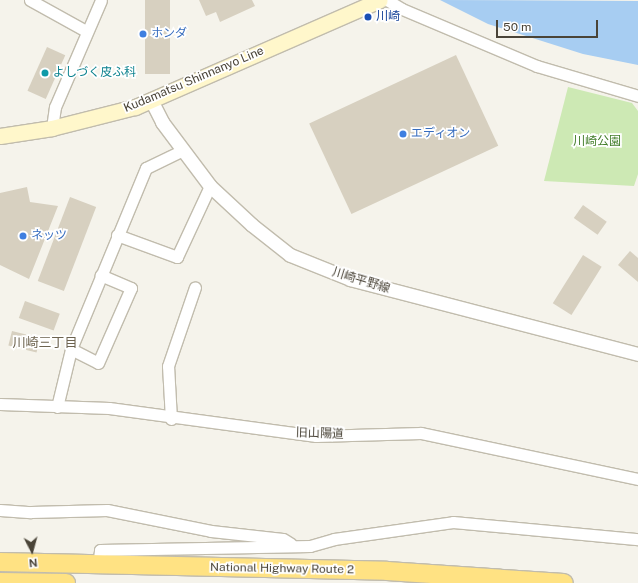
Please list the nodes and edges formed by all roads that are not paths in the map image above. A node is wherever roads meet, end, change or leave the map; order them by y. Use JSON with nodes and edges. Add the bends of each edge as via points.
{"nodes":[{"id":1,"x":30,"y":0,"type":"edge"},
{"id":2,"x":101,"y":0,"type":"edge"},
{"id":3,"x":380,"y":0,"type":"edge"},
{"id":4,"x":387,"y":0,"type":"edge"},
{"id":5,"x":86,"y":31,"type":"junction"},
{"id":6,"x":638,"y":97,"type":"edge"},
{"id":7,"x":151,"y":100,"type":"junction"},
{"id":8,"x":52,"y":128,"type":"junction"},
{"id":9,"x":0,"y":136,"type":"edge"},
{"id":10,"x":183,"y":150,"type":"junction"},
{"id":11,"x":210,"y":186,"type":"junction"},
{"id":12,"x":118,"y":235,"type":"junction"},
{"id":13,"x":101,"y":275,"type":"junction"},
{"id":14,"x":195,"y":287,"type":"dead end"},
{"id":15,"x":71,"y":349,"type":"junction"},
{"id":16,"x":638,"y":354,"type":"edge"},
{"id":17,"x":0,"y":404,"type":"edge"},
{"id":18,"x":57,"y":407,"type":"junction"},
{"id":19,"x":171,"y":419,"type":"junction"},
{"id":20,"x":638,"y":479,"type":"edge"},
{"id":21,"x":0,"y":510,"type":"edge"},
{"id":22,"x":638,"y":539,"type":"edge"},
{"id":23,"x":294,"y":546,"type":"junction"},
{"id":24,"x":0,"y":562,"type":"edge"},
{"id":25,"x":98,"y":565,"type":"junction"},
{"id":26,"x":0,"y":582,"type":"edge"},
{"id":27,"x":66,"y":583,"type":"edge"},
{"id":28,"x":564,"y":583,"type":"edge"}],
"edges":[{"from":1,"to":5,"type":"street"},
{"from":2,"to":5,"type":"street"},
{"from":3,"to":7,"type":"main road","name":"Kudamatsu Shinnanyo Line"},
{"from":4,"to":6,"type":"street","via":[[402,9],[537,66]]},
{"from":5,"to":8,"type":"street","via":[[56,107]]},
{"from":7,"to":8,"type":"main road","name":"Kudamatsu Shinnanyo Line","via":[[135,107]]},
{"from":7,"to":10,"type":"street","name":"川崎平野線","via":[[162,122]]},
{"from":8,"to":9,"type":"main road","name":"Kudamatsu Shinnanyo Line"},
{"from":10,"to":11,"type":"street","name":"川崎平野線"},
{"from":10,"to":12,"type":"street","via":[[146,168]]},
{"from":11,"to":12,"type":"street","via":[[177,257]]},
{"from":11,"to":16,"type":"street","name":"川崎平野線","via":[[252,225],[290,255],[350,279]]},
{"from":12,"to":13,"type":"street"},
{"from":13,"to":15,"type":"street"},
{"from":13,"to":15,"type":"street","via":[[131,288],[98,363]]},
{"from":14,"to":19,"type":"street","via":[[168,366]]},
{"from":15,"to":18,"type":"street"},
{"from":17,"to":18,"type":"street","name":"旧山陽道"},
{"from":18,"to":19,"type":"street","name":"旧山陽道","via":[[109,408]]},
{"from":19,"to":20,"type":"street","name":"旧山陽道","via":[[316,436],[421,433]]},
{"from":21,"to":23,"type":"street","via":[[107,510],[211,532],[283,539]]},
{"from":22,"to":23,"type":"street","via":[[453,522],[334,539],[310,546]]},
{"from":23,"to":25,"type":"street","via":[[100,550]]},
{"from":24,"to":25,"type":"highway","name":"National Highway Route 2"},
{"from":25,"to":28,"type":"highway","name":"National Highway Route 2","via":[[388,571]]},
{"from":26,"to":27,"type":"highway"}]}
